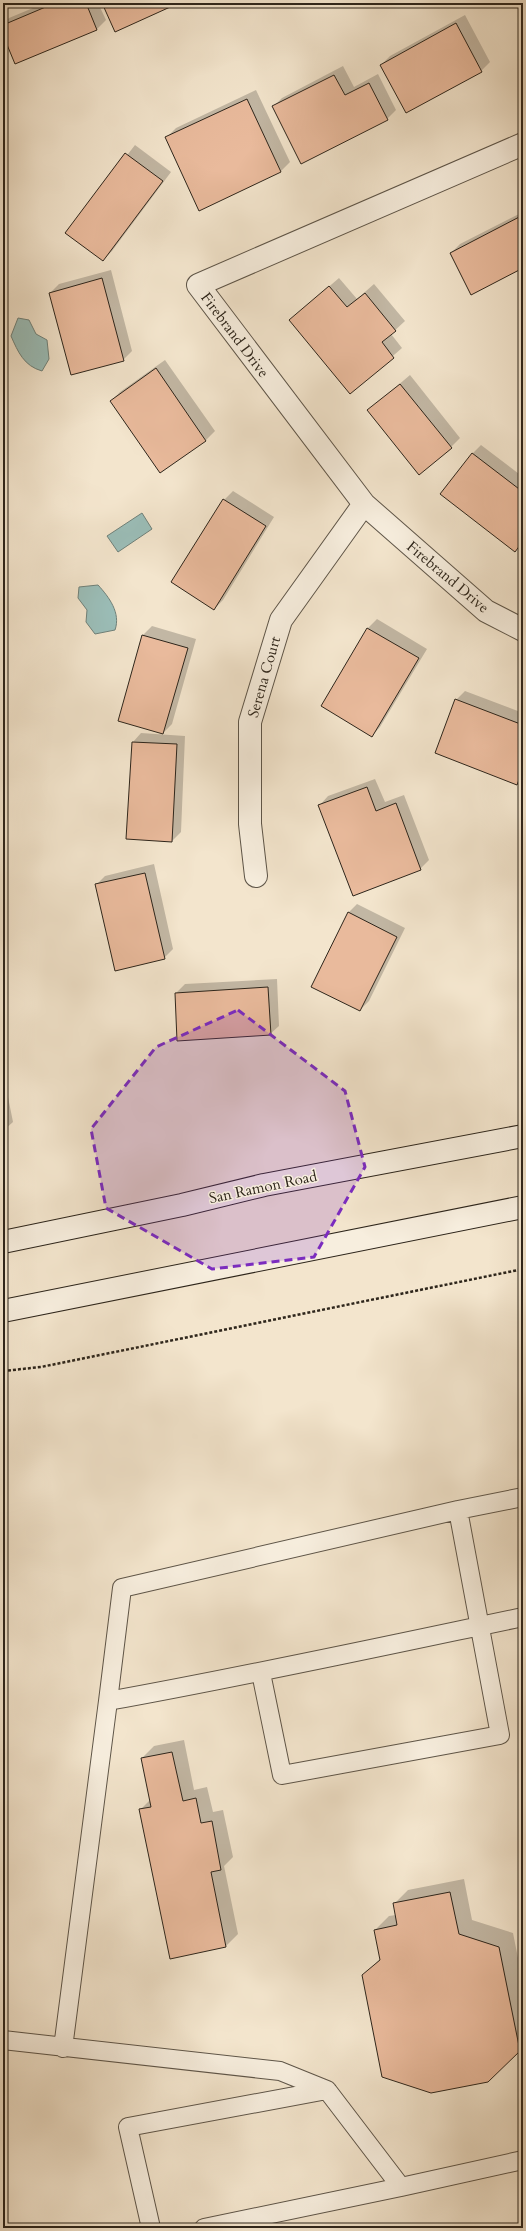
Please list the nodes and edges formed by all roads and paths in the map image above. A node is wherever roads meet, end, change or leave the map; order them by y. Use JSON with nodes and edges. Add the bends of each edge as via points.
{"nodes":[{"id":1,"x":523,"y":144,"type":"edge"},
{"id":2,"x":364,"y":504,"type":"junction"},
{"id":3,"x":523,"y":630,"type":"edge"},
{"id":4,"x":256,"y":876,"type":"dead end"},
{"id":5,"x":523,"y":1136,"type":"edge"},
{"id":6,"x":523,"y":1207,"type":"edge"},
{"id":7,"x":3,"y":1242,"type":"edge"},
{"id":8,"x":523,"y":1269,"type":"edge"},
{"id":9,"x":3,"y":1311,"type":"edge"},
{"id":10,"x":3,"y":1371,"type":"edge"},
{"id":11,"x":523,"y":1497,"type":"edge"},
{"id":12,"x":458,"y":1510,"type":"junction"},
{"id":13,"x":523,"y":1617,"type":"edge"},
{"id":14,"x":479,"y":1626,"type":"junction"},
{"id":15,"x":261,"y":1673,"type":"junction"},
{"id":16,"x":108,"y":1701,"type":"junction"},
{"id":17,"x":3,"y":2040,"type":"edge"},
{"id":18,"x":63,"y":2048,"type":"junction"},
{"id":19,"x":327,"y":2090,"type":"junction"},
{"id":20,"x":523,"y":2160,"type":"edge"},
{"id":21,"x":401,"y":2187,"type":"junction"},
{"id":22,"x":151,"y":2228,"type":"edge"},
{"id":23,"x":204,"y":2228,"type":"edge"}],
"edges":[{"from":1,"to":2,"type":"street","name":"Firebrand Drive","via":[[198,285]]},
{"from":2,"to":3,"type":"street","name":"Firebrand Drive","via":[[486,611]]},
{"from":2,"to":4,"type":"street","name":"Serena Court","via":[[281,620],[250,722],[250,824]]},
{"from":5,"to":7,"type":"street","name":"San Ramon Road","via":[[264,1185],[182,1205]]},
{"from":6,"to":9,"type":"street"},
{"from":8,"to":10,"type":"path","via":[[41,1367]]},
{"from":11,"to":12,"type":"lane"},
{"from":12,"to":14,"type":"lane"},
{"from":12,"to":16,"type":"lane","via":[[122,1588]]},
{"from":13,"to":14,"type":"lane"},
{"from":14,"to":15,"type":"lane"},
{"from":14,"to":15,"type":"lane","via":[[500,1735],[282,1775]]},
{"from":15,"to":16,"type":"lane"},
{"from":16,"to":18,"type":"lane"},
{"from":17,"to":18,"type":"lane"},
{"from":18,"to":19,"type":"lane","via":[[280,2071]]},
{"from":19,"to":21,"type":"lane"},
{"from":19,"to":22,"type":"lane","via":[[128,2127]]},
{"from":20,"to":21,"type":"lane"},
{"from":21,"to":23,"type":"lane"}]}
